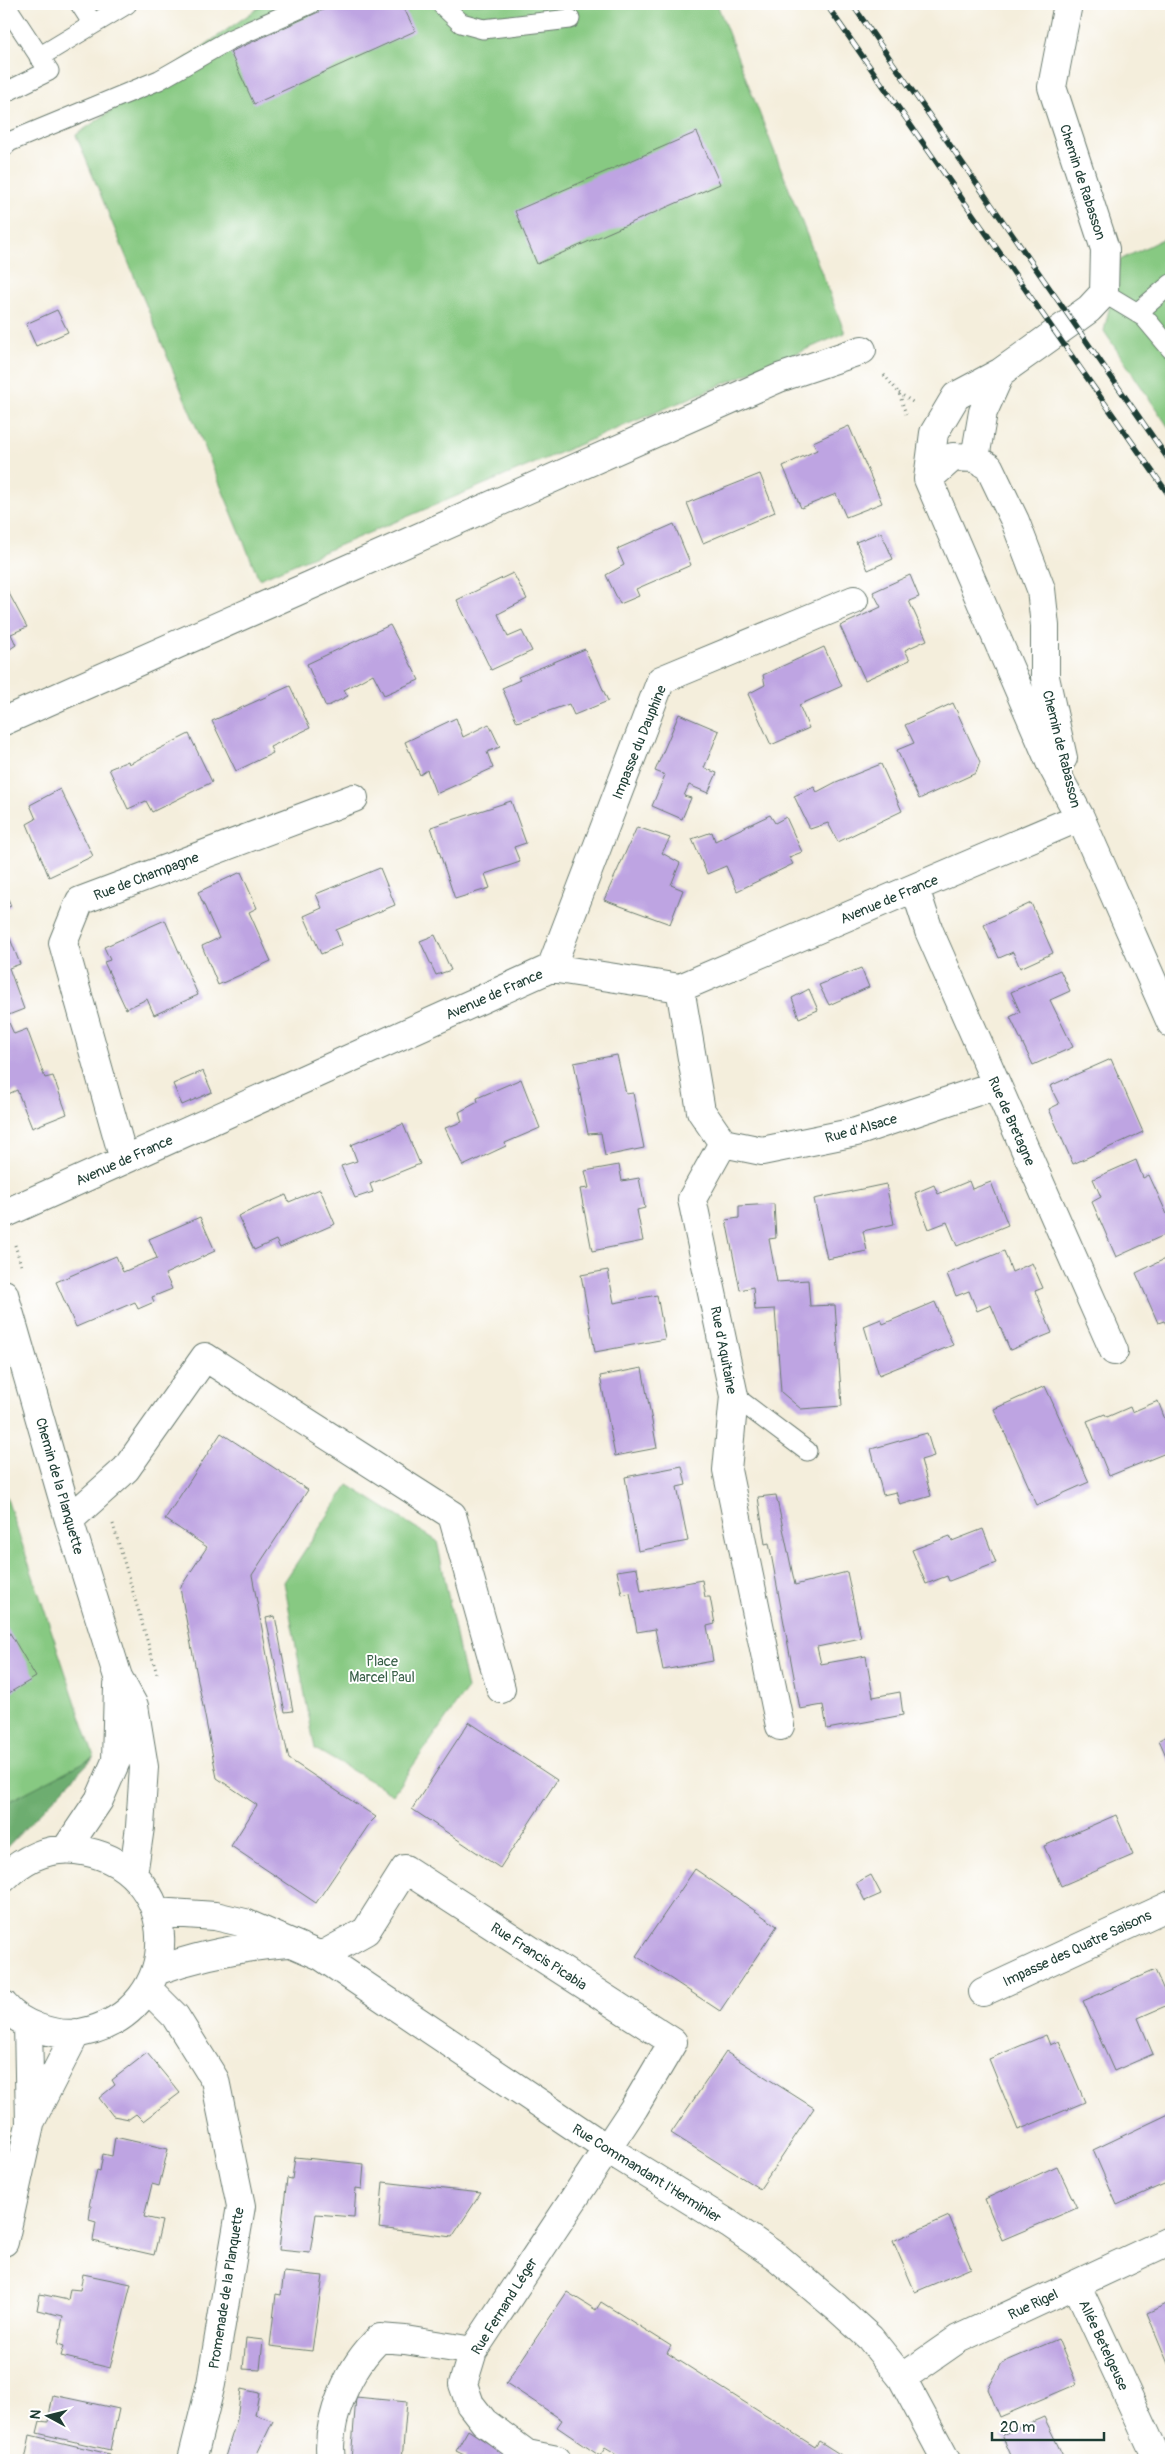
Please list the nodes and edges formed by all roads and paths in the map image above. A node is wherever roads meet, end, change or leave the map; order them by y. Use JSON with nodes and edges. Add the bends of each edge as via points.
{"nodes":[{"id":1,"x":5,"y":4,"type":"edge"},
{"id":2,"x":80,"y":4,"type":"edge"},
{"id":3,"x":128,"y":4,"type":"edge"},
{"id":4,"x":310,"y":4,"type":"edge"},
{"id":5,"x":441,"y":4,"type":"edge"},
{"id":6,"x":1068,"y":4,"type":"edge"},
{"id":7,"x":570,"y":19,"type":"dead end"},
{"id":8,"x":93,"y":24,"type":"junction"},
{"id":9,"x":39,"y":57,"type":"junction"},
{"id":10,"x":4,"y":93,"type":"edge"},
{"id":11,"x":4,"y":147,"type":"edge"},
{"id":12,"x":1171,"y":284,"type":"edge"},
{"id":13,"x":1104,"y":293,"type":"junction"},
{"id":14,"x":1137,"y":313,"type":"junction"},
{"id":15,"x":1171,"y":349,"type":"edge"},
{"id":16,"x":862,"y":350,"type":"joint"},
{"id":17,"x":1001,"y":372,"type":"junction"},
{"id":18,"x":908,"y":419,"type":"dead end"},
{"id":19,"x":975,"y":458,"type":"junction"},
{"id":20,"x":928,"y":479,"type":"junction"},
{"id":21,"x":854,"y":600,"type":"dead end"},
{"id":22,"x":4,"y":722,"type":"edge"},
{"id":23,"x":354,"y":798,"type":"dead end"},
{"id":24,"x":1080,"y":817,"type":"junction"},
{"id":25,"x":915,"y":888,"type":"junction"},
{"id":26,"x":550,"y":968,"type":"junction"},
{"id":27,"x":680,"y":988,"type":"junction"},
{"id":28,"x":1171,"y":1023,"type":"edge"},
{"id":29,"x":996,"y":1085,"type":"junction"},
{"id":30,"x":723,"y":1143,"type":"junction"},
{"id":31,"x":124,"y":1160,"type":"junction"},
{"id":32,"x":4,"y":1214,"type":"edge"},
{"id":33,"x":4,"y":1294,"type":"edge"},
{"id":34,"x":1114,"y":1351,"type":"dead end"},
{"id":35,"x":734,"y":1396,"type":"junction"},
{"id":36,"x":807,"y":1451,"type":"dead end"},
{"id":37,"x":69,"y":1520,"type":"junction"},
{"id":38,"x":118,"y":1677,"type":"junction"},
{"id":39,"x":501,"y":1689,"type":"dead end"},
{"id":40,"x":780,"y":1726,"type":"dead end"},
{"id":41,"x":66,"y":1849,"type":"junction"},
{"id":42,"x":133,"y":1875,"type":"junction"},
{"id":43,"x":4,"y":1878,"type":"edge"},
{"id":44,"x":1171,"y":1905,"type":"edge"},
{"id":45,"x":156,"y":1912,"type":"junction"},
{"id":46,"x":293,"y":1943,"type":"junction"},
{"id":47,"x":321,"y":1956,"type":"junction"},
{"id":48,"x":152,"y":1980,"type":"junction"},
{"id":49,"x":983,"y":1992,"type":"dead end"},
{"id":50,"x":4,"y":2005,"type":"edge"},
{"id":51,"x":28,"y":2024,"type":"junction"},
{"id":52,"x":76,"y":2033,"type":"junction"},
{"id":53,"x":30,"y":2124,"type":"junction"},
{"id":54,"x":606,"y":2148,"type":"junction"},
{"id":55,"x":1171,"y":2240,"type":"edge"},
{"id":56,"x":4,"y":2242,"type":"edge"},
{"id":57,"x":1076,"y":2284,"type":"junction"},
{"id":58,"x":472,"y":2351,"type":"junction"},
{"id":59,"x":902,"y":2378,"type":"junction"},
{"id":60,"x":526,"y":2457,"type":"edge"},
{"id":61,"x":192,"y":2460,"type":"edge"},
{"id":62,"x":331,"y":2460,"type":"edge"},
{"id":63,"x":557,"y":2460,"type":"edge"},
{"id":64,"x":946,"y":2460,"type":"edge"},
{"id":65,"x":1158,"y":2460,"type":"edge"}],
"edges":[{"from":1,"to":9,"type":"lane"},
{"from":2,"to":8,"type":"lane"},
{"from":3,"to":8,"type":"lane"},
{"from":4,"to":11,"type":"lane","via":[[230,40],[158,80]]},
{"from":5,"to":7,"type":"lane","via":[[461,23],[483,29]]},
{"from":6,"to":13,"type":"street","name":"Chemin de Rabasson","via":[[1052,87],[1105,248]]},
{"from":8,"to":9,"type":"lane"},
{"from":9,"to":10,"type":"lane","via":[[49,72]]},
{"from":12,"to":14,"type":"lane"},
{"from":13,"to":14,"type":"lane"},
{"from":13,"to":17,"type":"street","via":[[1089,309]]},
{"from":14,"to":15,"type":"lane"},
{"from":16,"to":18,"type":"path","via":[[899,393]]},
{"from":16,"to":22,"type":"street","via":[[779,378]]},
{"from":17,"to":19,"type":"street","via":[[984,412]]},
{"from":17,"to":20,"type":"street","via":[[956,396],[934,433]]},
{"from":19,"to":20,"type":"street","via":[[953,457]]},
{"from":19,"to":24,"type":"street","name":"Chemin de Rabasson","via":[[989,467],[1015,521],[1041,589],[1045,677],[1056,733]]},
{"from":20,"to":24,"type":"street","name":"Chemin de Rabasson","via":[[1050,762]]},
{"from":21,"to":26,"type":"street","name":"Impasse du Dauphine","via":[[661,680]]},
{"from":23,"to":31,"type":"street","name":"Rue de Champagne","via":[[80,901],[63,943]]},
{"from":24,"to":25,"type":"street","name":"Avenue de France"},
{"from":24,"to":28,"type":"street","name":"Chemin de Rabasson"},
{"from":25,"to":27,"type":"street","name":"Avenue de France"},
{"from":25,"to":29,"type":"street","name":"Rue de Bretagne","via":[[929,931]]},
{"from":26,"to":27,"type":"street","name":"Avenue de France"},
{"from":26,"to":31,"type":"street","name":"Avenue de France"},
{"from":27,"to":30,"type":"street","via":[[702,1111]]},
{"from":29,"to":30,"type":"street","name":"Rue d'Alsace","via":[[856,1132],[762,1151]]},
{"from":29,"to":34,"type":"street","name":"Rue de Bretagne"},
{"from":30,"to":35,"type":"street","name":"Rue d'Aquitaine","via":[[692,1199]]},
{"from":31,"to":32,"type":"street","name":"Avenue de France"},
{"from":33,"to":37,"type":"street","name":"Chemin de la Planquette"},
{"from":35,"to":36,"type":"lane"},
{"from":35,"to":40,"type":"street","name":"Rue d'Aquitaine","via":[[727,1470]]},
{"from":37,"to":38,"type":"street","name":"Chemin de la Planquette"},
{"from":37,"to":39,"type":"street","via":[[126,1469],[205,1358],[452,1515]]},
{"from":38,"to":41,"type":"street","name":"Chemin de la Planquette","via":[[116,1761],[99,1800]]},
{"from":38,"to":42,"type":"street","name":"Chemin de la Planquette","via":[[134,1706],[144,1767]]},
{"from":41,"to":42,"type":"street","via":[[91,1852]]},
{"from":41,"to":43,"type":"street","via":[[40,1854],[16,1866]]},
{"from":42,"to":45,"type":"street","via":[[147,1892]]},
{"from":44,"to":49,"type":"street","name":"Impasse des Quatre Saisons"},
{"from":45,"to":46,"type":"street","name":"Rue Commandant l'Herminier","via":[[215,1916],[245,1923]]},
{"from":45,"to":48,"type":"street","via":[[161,1942]]},
{"from":46,"to":47,"type":"street","name":"Rue Commandant l'Herminier"},
{"from":46,"to":48,"type":"street","name":"Rue Commandant l'Herminier","via":[[249,1946],[186,1960]]},
{"from":47,"to":54,"type":"street","name":"Rue Commandant l'Herminier"},
{"from":47,"to":54,"type":"street","name":"Rue Francis Picabia","via":[[366,1931],[405,1869],[673,2042]]},
{"from":48,"to":52,"type":"street","via":[[134,2006],[117,2019],[98,2029]]},
{"from":48,"to":61,"type":"street","name":"Promenade de la Planquette","via":[[215,2080],[241,2206],[211,2384]]},
{"from":50,"to":51,"type":"street"},
{"from":51,"to":52,"type":"street","via":[[52,2032]]},
{"from":51,"to":53,"type":"street"},
{"from":52,"to":53,"type":"street"},
{"from":53,"to":56,"type":"street"},
{"from":54,"to":58,"type":"street","name":"Rue Fernand Léger"},
{"from":54,"to":59,"type":"street","name":"Rue Commandant l'Herminier","via":[[729,2224],[777,2258],[870,2338]]},
{"from":55,"to":57,"type":"street","name":"Rue Rigel"},
{"from":57,"to":59,"type":"street","name":"Rue Rigel","via":[[958,2339]]},
{"from":57,"to":65,"type":"street","name":"Allée Betelgeuse"},
{"from":58,"to":60,"type":"street","name":"Rue Fernand Léger","via":[[463,2384],[470,2404],[484,2422]]},
{"from":58,"to":62,"type":"street","via":[[380,2338],[364,2352],[341,2396],[329,2446]]},
{"from":59,"to":64,"type":"street","name":"Rue Commandant l'Herminier"},
{"from":60,"to":63,"type":"street","name":"Rue Fernand Léger"}]}
